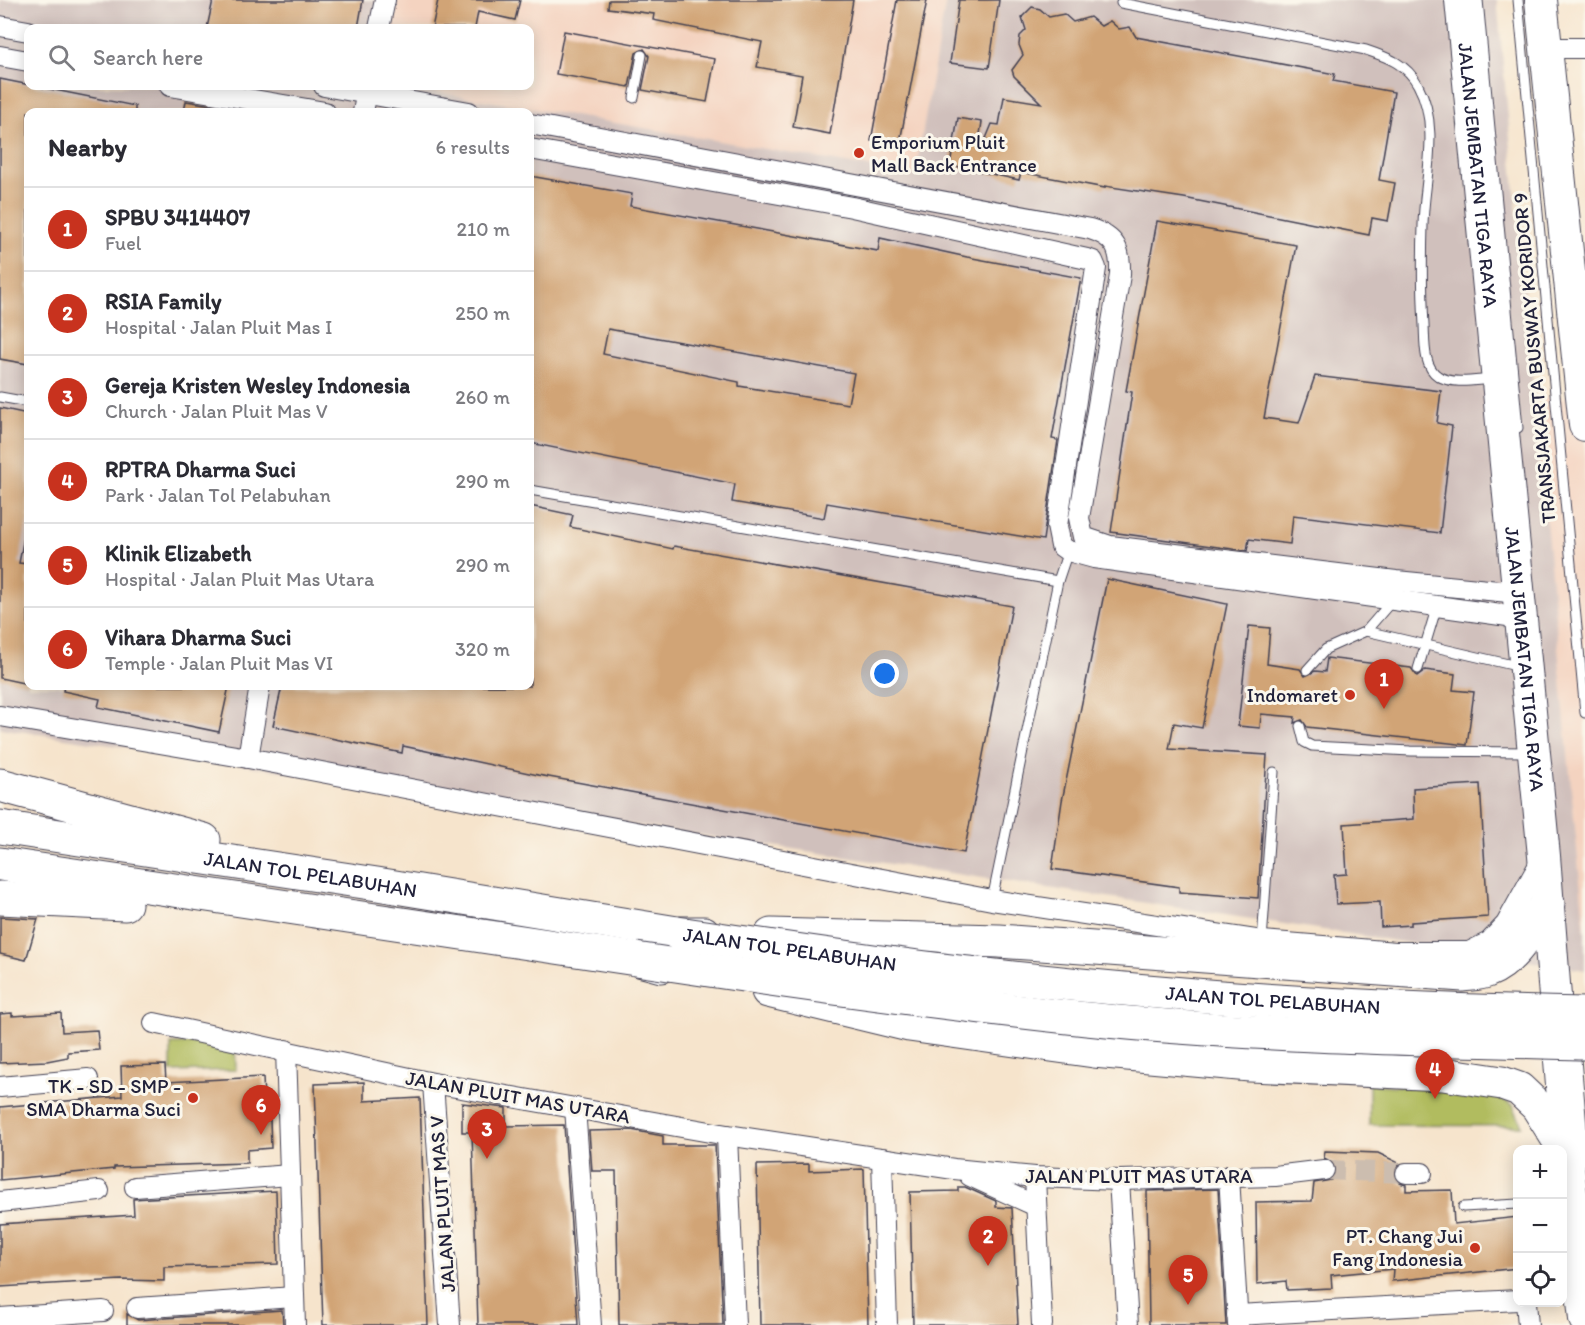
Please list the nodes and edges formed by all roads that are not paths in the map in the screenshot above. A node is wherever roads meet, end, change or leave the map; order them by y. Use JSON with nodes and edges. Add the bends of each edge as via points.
{"nodes":[{"id":1,"x":385,"y":0,"type":"edge"},
{"id":2,"x":1461,"y":0,"type":"edge"},
{"id":3,"x":1478,"y":0,"type":"edge"},
{"id":4,"x":1518,"y":0,"type":"edge"},
{"id":5,"x":1541,"y":0,"type":"edge"},
{"id":6,"x":1121,"y":3,"type":"dead end"},
{"id":7,"x":382,"y":24,"type":"edge"},
{"id":8,"x":0,"y":26,"type":"edge"},
{"id":9,"x":24,"y":30,"type":"edge"},
{"id":10,"x":1546,"y":48,"type":"junction"},
{"id":11,"x":1585,"y":48,"type":"edge"},
{"id":12,"x":642,"y":55,"type":"dead end"},
{"id":13,"x":0,"y":56,"type":"edge"},
{"id":14,"x":24,"y":60,"type":"edge"},
{"id":15,"x":194,"y":90,"type":"edge"},
{"id":16,"x":339,"y":90,"type":"edge"},
{"id":17,"x":366,"y":97,"type":"edge"},
{"id":18,"x":634,"y":98,"type":"dead end"},
{"id":19,"x":300,"y":108,"type":"edge"},
{"id":20,"x":442,"y":108,"type":"edge"},
{"id":21,"x":534,"y":125,"type":"edge"},
{"id":22,"x":534,"y":150,"type":"edge"},
{"id":23,"x":1108,"y":236,"type":"junction"},
{"id":24,"x":1093,"y":261,"type":"junction"},
{"id":25,"x":1499,"y":379,"type":"junction"},
{"id":26,"x":0,"y":397,"type":"edge"},
{"id":27,"x":24,"y":401,"type":"edge"},
{"id":28,"x":1585,"y":425,"type":"edge"},
{"id":29,"x":1520,"y":441,"type":"dead end"},
{"id":30,"x":534,"y":491,"type":"edge"},
{"id":31,"x":1083,"y":537,"type":"junction"},
{"id":32,"x":1068,"y":551,"type":"junction"},
{"id":33,"x":1058,"y":581,"type":"junction"},
{"id":34,"x":1394,"y":591,"type":"junction"},
{"id":35,"x":1437,"y":606,"type":"junction"},
{"id":36,"x":1520,"y":606,"type":"junction"},
{"id":37,"x":1366,"y":631,"type":"junction"},
{"id":38,"x":1424,"y":645,"type":"junction"},
{"id":39,"x":1526,"y":668,"type":"junction"},
{"id":40,"x":1418,"y":669,"type":"dead end"},
{"id":41,"x":1307,"y":670,"type":"dead end"},
{"id":42,"x":259,"y":690,"type":"edge"},
{"id":43,"x":1585,"y":712,"type":"edge"},
{"id":44,"x":0,"y":716,"type":"edge"},
{"id":45,"x":1300,"y":726,"type":"dead end"},
{"id":46,"x":1412,"y":740,"type":"dead end"},
{"id":47,"x":1411,"y":751,"type":"junction"},
{"id":48,"x":1534,"y":752,"type":"junction"},
{"id":49,"x":248,"y":758,"type":"junction"},
{"id":50,"x":1274,"y":772,"type":"dead end"},
{"id":51,"x":0,"y":785,"type":"edge"},
{"id":52,"x":0,"y":827,"type":"edge"},
{"id":53,"x":1544,"y":856,"type":"junction"},
{"id":54,"x":0,"y":864,"type":"edge"},
{"id":55,"x":377,"y":884,"type":"junction"},
{"id":56,"x":0,"y":898,"type":"edge"},
{"id":57,"x":992,"y":900,"type":"junction"},
{"id":58,"x":1552,"y":907,"type":"junction"},
{"id":59,"x":316,"y":913,"type":"junction"},
{"id":60,"x":677,"y":933,"type":"junction"},
{"id":61,"x":1262,"y":941,"type":"junction"},
{"id":62,"x":636,"y":959,"type":"junction"},
{"id":63,"x":1577,"y":1022,"type":"edge"},
{"id":64,"x":154,"y":1023,"type":"dead end"},
{"id":65,"x":285,"y":1050,"type":"junction"},
{"id":66,"x":88,"y":1079,"type":"dead end"},
{"id":67,"x":433,"y":1083,"type":"junction"},
{"id":68,"x":0,"y":1087,"type":"edge"},
{"id":69,"x":575,"y":1108,"type":"junction"},
{"id":70,"x":727,"y":1134,"type":"junction"},
{"id":71,"x":882,"y":1158,"type":"junction"},
{"id":72,"x":1576,"y":1158,"type":"edge"},
{"id":73,"x":954,"y":1169,"type":"junction"},
{"id":74,"x":1324,"y":1170,"type":"tunnel mouth"},
{"id":75,"x":290,"y":1175,"type":"junction"},
{"id":76,"x":1229,"y":1176,"type":"junction"},
{"id":77,"x":1035,"y":1178,"type":"junction"},
{"id":78,"x":1119,"y":1180,"type":"junction"},
{"id":79,"x":135,"y":1187,"type":"dead end"},
{"id":80,"x":99,"y":1191,"type":"dead end"},
{"id":81,"x":0,"y":1202,"type":"edge"},
{"id":82,"x":1513,"y":1204,"type":"edge"},
{"id":83,"x":1036,"y":1206,"type":"junction"},
{"id":84,"x":1463,"y":1207,"type":"dead end"},
{"id":85,"x":294,"y":1297,"type":"junction"},
{"id":86,"x":1513,"y":1300,"type":"edge"},
{"id":87,"x":1577,"y":1304,"type":"edge"},
{"id":88,"x":1526,"y":1307,"type":"edge"},
{"id":89,"x":137,"y":1308,"type":"dead end"},
{"id":90,"x":102,"y":1311,"type":"dead end"},
{"id":91,"x":0,"y":1318,"type":"edge"},
{"id":92,"x":1297,"y":1319,"type":"edge"},
{"id":93,"x":1237,"y":1320,"type":"edge"},
{"id":94,"x":295,"y":1325,"type":"edge"},
{"id":95,"x":450,"y":1325,"type":"edge"},
{"id":96,"x":591,"y":1325,"type":"edge"},
{"id":97,"x":735,"y":1325,"type":"edge"},
{"id":98,"x":887,"y":1325,"type":"edge"},
{"id":99,"x":1042,"y":1325,"type":"edge"},
{"id":100,"x":1128,"y":1325,"type":"edge"},
{"id":101,"x":1528,"y":1325,"type":"edge"}],
"edges":[{"from":1,"to":7,"type":"street"},
{"from":2,"to":25,"type":"highway","name":"JALAN JEMBATAN TIGA RAYA"},
{"from":3,"to":29,"type":"lane"},
{"from":4,"to":43,"type":"lane","name":"TRANSJAKARTA BUSWAY KORIDOR 9"},
{"from":5,"to":10,"type":"highway"},
{"from":6,"to":25,"type":"lane","via":[[1366,50],[1390,58],[1406,69],[1418,84],[1426,106],[1430,137],[1422,289],[1427,359],[1437,375],[1446,380]]},
{"from":8,"to":9,"type":"street"},
{"from":10,"to":11,"type":"street"},
{"from":10,"to":28,"type":"highway"},
{"from":12,"to":18,"type":"lane"},
{"from":13,"to":14,"type":"street"},
{"from":15,"to":19,"type":"street"},
{"from":16,"to":17,"type":"street"},
{"from":17,"to":20,"type":"street"},
{"from":21,"to":23,"type":"street"},
{"from":22,"to":24,"type":"street","via":[[852,207]]},
{"from":23,"to":24,"type":"street"},
{"from":23,"to":31,"type":"street","via":[[1117,245],[1120,275],[1079,518]]},
{"from":24,"to":32,"type":"street","via":[[1096,268],[1057,526],[1059,541]]},
{"from":25,"to":36,"type":"highway","name":"JALAN JEMBATAN TIGA RAYA"},
{"from":26,"to":27,"type":"lane"},
{"from":30,"to":33,"type":"lane"},
{"from":31,"to":32,"type":"lane"},
{"from":31,"to":34,"type":"street","via":[[1110,546]]},
{"from":32,"to":33,"type":"lane"},
{"from":32,"to":34,"type":"street","via":[[1094,558]]},
{"from":33,"to":57,"type":"lane"},
{"from":34,"to":35,"type":"street"},
{"from":34,"to":36,"type":"street"},
{"from":34,"to":37,"type":"lane"},
{"from":35,"to":36,"type":"street"},
{"from":35,"to":38,"type":"lane"},
{"from":36,"to":39,"type":"highway","name":"JALAN JEMBATAN TIGA RAYA"},
{"from":37,"to":38,"type":"lane"},
{"from":37,"to":41,"type":"lane","via":[[1326,649]]},
{"from":38,"to":39,"type":"lane"},
{"from":38,"to":40,"type":"lane"},
{"from":39,"to":48,"type":"highway","name":"JALAN JEMBATAN TIGA RAYA"},
{"from":42,"to":49,"type":"street"},
{"from":44,"to":49,"type":"street"},
{"from":45,"to":47,"type":"lane","via":[[1304,742],[1312,746]]},
{"from":46,"to":47,"type":"lane"},
{"from":47,"to":48,"type":"lane"},
{"from":48,"to":53,"type":"highway","name":"JALAN JEMBATAN TIGA RAYA"},
{"from":49,"to":57,"type":"street"},
{"from":50,"to":61,"type":"lane"},
{"from":51,"to":55,"type":"highway"},
{"from":52,"to":55,"type":"highway","name":"JALAN TOL PELABUHAN"},
{"from":53,"to":58,"type":"highway","name":"JALAN JEMBATAN TIGA RAYA"},
{"from":53,"to":61,"type":"street","via":[[1506,924],[1489,942],[1469,952],[1396,952]]},
{"from":54,"to":59,"type":"highway"},
{"from":55,"to":60,"type":"highway","name":"JALAN TOL PELABUHAN"},
{"from":56,"to":59,"type":"highway"},
{"from":57,"to":61,"type":"street"},
{"from":58,"to":60,"type":"highway","bridge":true,"via":[[1505,959],[1488,971],[1463,975],[999,941]]},
{"from":58,"to":72,"type":"highway","name":"JALAN JEMBATAN TIGA RAYA"},
{"from":59,"to":62,"type":"highway","name":"JALAN TOL PELABUHAN"},
{"from":60,"to":63,"type":"highway","name":"JALAN TOL PELABUHAN","bridge":true,"via":[[976,974],[1199,996]]},
{"from":62,"to":63,"type":"highway","name":"JALAN TOL PELABUHAN","bridge":true,"via":[[891,996],[1088,1019],[1350,1038]]},
{"from":62,"to":72,"type":"highway","bridge":true,"via":[[909,1024],[1094,1051],[1250,1065],[1443,1074],[1502,1083],[1519,1089],[1537,1106]]},
{"from":63,"to":72,"type":"lane"},
{"from":64,"to":65,"type":"street","name":"JALAN PLUIT MAS UTARA"},
{"from":65,"to":67,"type":"street","name":"JALAN PLUIT MAS UTARA"},
{"from":65,"to":75,"type":"street"},
{"from":66,"to":68,"type":"street"},
{"from":67,"to":69,"type":"street","name":"JALAN PLUIT MAS UTARA"},
{"from":67,"to":95,"type":"street","name":"JALAN PLUIT MAS V"},
{"from":69,"to":70,"type":"street","name":"JALAN PLUIT MAS UTARA"},
{"from":69,"to":96,"type":"street"},
{"from":70,"to":71,"type":"street","name":"JALAN PLUIT MAS UTARA"},
{"from":70,"to":97,"type":"street"},
{"from":71,"to":73,"type":"street","name":"JALAN PLUIT MAS UTARA"},
{"from":71,"to":98,"type":"street"},
{"from":72,"to":87,"type":"highway","name":"JALAN JEMBATAN TIGA RAYA"},
{"from":73,"to":77,"type":"street","name":"JALAN PLUIT MAS UTARA"},
{"from":73,"to":83,"type":"street","name":"JALAN PLUIT MAS UTARA"},
{"from":74,"to":76,"type":"street","name":"JALAN PLUIT MAS UTARA"},
{"from":75,"to":79,"type":"street"},
{"from":75,"to":85,"type":"street"},
{"from":76,"to":78,"type":"street","name":"JALAN PLUIT MAS UTARA"},
{"from":76,"to":93,"type":"street"},
{"from":77,"to":78,"type":"street","name":"JALAN PLUIT MAS UTARA"},
{"from":77,"to":83,"type":"street"},
{"from":78,"to":100,"type":"street"},
{"from":80,"to":81,"type":"street"},
{"from":82,"to":84,"type":"lane"},
{"from":83,"to":99,"type":"street"},
{"from":85,"to":89,"type":"street"},
{"from":85,"to":94,"type":"street"},
{"from":86,"to":92,"type":"street"},
{"from":88,"to":101,"type":"street"},
{"from":90,"to":91,"type":"street"},
{"from":92,"to":93,"type":"street"}]}
